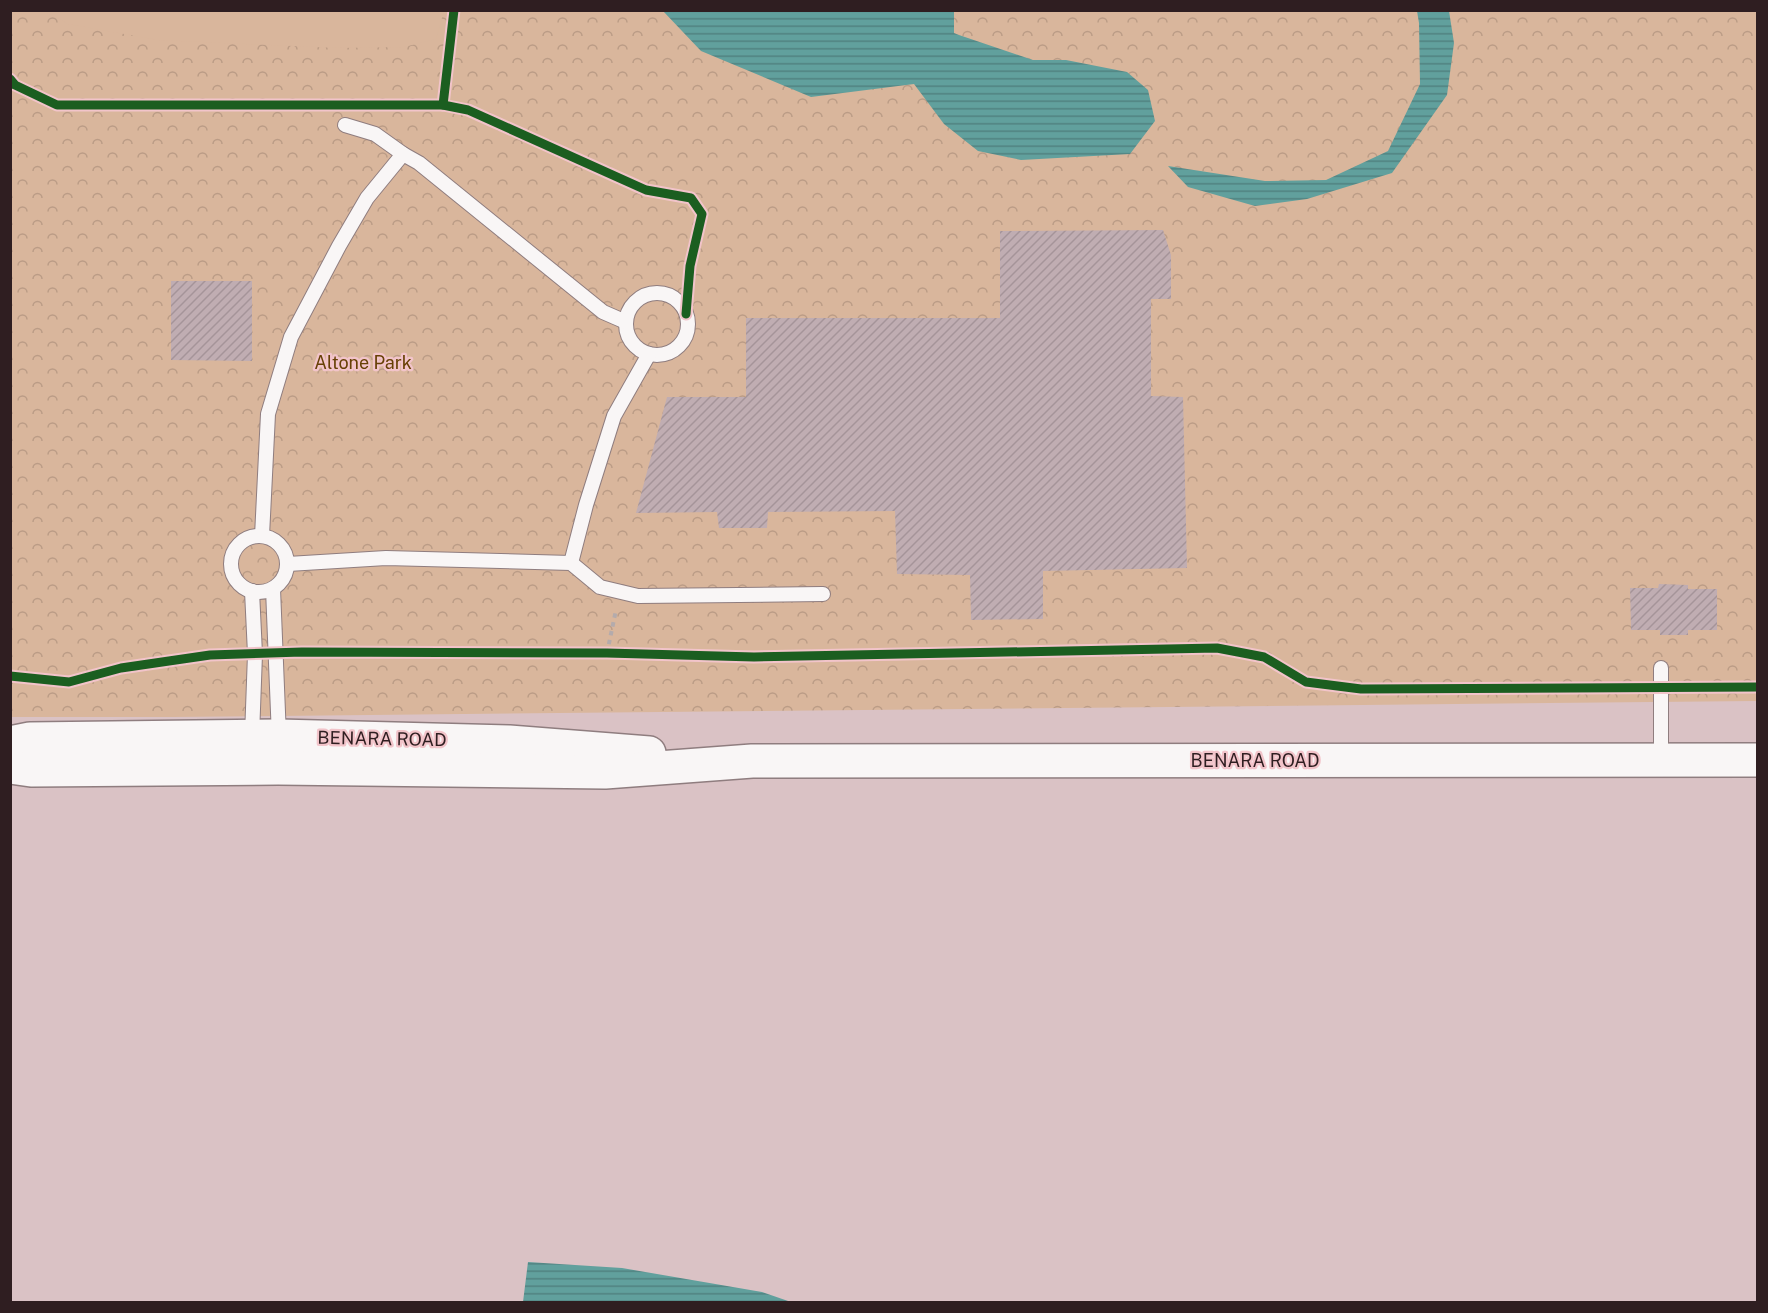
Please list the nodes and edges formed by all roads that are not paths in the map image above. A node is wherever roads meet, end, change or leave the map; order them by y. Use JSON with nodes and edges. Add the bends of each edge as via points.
{"nodes":[{"id":1,"x":345,"y":125,"type":"dead end"},
{"id":2,"x":403,"y":154,"type":"junction"},
{"id":3,"x":626,"y":322,"type":"junction"},
{"id":4,"x":649,"y":354,"type":"junction"},
{"id":5,"x":262,"y":536,"type":"junction"},
{"id":6,"x":571,"y":563,"type":"junction"},
{"id":7,"x":288,"y":564,"type":"junction"},
{"id":8,"x":273,"y":589,"type":"junction"},
{"id":9,"x":252,"y":591,"type":"junction"},
{"id":10,"x":823,"y":594,"type":"dead end"},
{"id":11,"x":1661,"y":668,"type":"dead end"},
{"id":12,"x":10,"y":743,"type":"edge"},
{"id":13,"x":265,"y":752,"type":"junction"},
{"id":14,"x":1758,"y":760,"type":"edge"},
{"id":15,"x":1661,"y":761,"type":"junction"},
{"id":16,"x":10,"y":766,"type":"edge"}],
"edges":[{"from":1,"to":2,"type":"lane","via":[[375,134]]},
{"from":2,"to":3,"type":"lane","via":[[603,312]]},
{"from":2,"to":5,"type":"lane","via":[[367,198],[291,337],[268,414]]},
{"from":3,"to":4,"type":"lane","via":[[631,342]]},
{"from":3,"to":4,"type":"lane","via":[[634,303],[644,296],[666,295],[681,304],[688,324],[679,346],[660,355]]},
{"from":4,"to":6,"type":"lane","via":[[614,417]]},
{"from":5,"to":7,"type":"lane","via":[[280,544]]},
{"from":5,"to":9,"type":"lane","via":[[242,542],[231,559],[236,579]]},
{"from":6,"to":7,"type":"lane","via":[[386,558]]},
{"from":6,"to":10,"type":"lane","via":[[600,587],[638,596]]},
{"from":7,"to":8,"type":"lane","via":[[281,583]]},
{"from":8,"to":9,"type":"lane"},
{"from":8,"to":13,"type":"lane","via":[[275,653]]},
{"from":9,"to":13,"type":"lane"},
{"from":11,"to":15,"type":"lane"},
{"from":12,"to":13,"type":"main road","name":"BENARA ROAD","via":[[30,739]]},
{"from":13,"to":15,"type":"main road","name":"BENARA ROAD","via":[[605,772],[752,761]]},
{"from":13,"to":16,"type":"main road","name":"BENARA ROAD","via":[[31,770]]},
{"from":14,"to":15,"type":"main road","name":"BENARA ROAD"}]}
